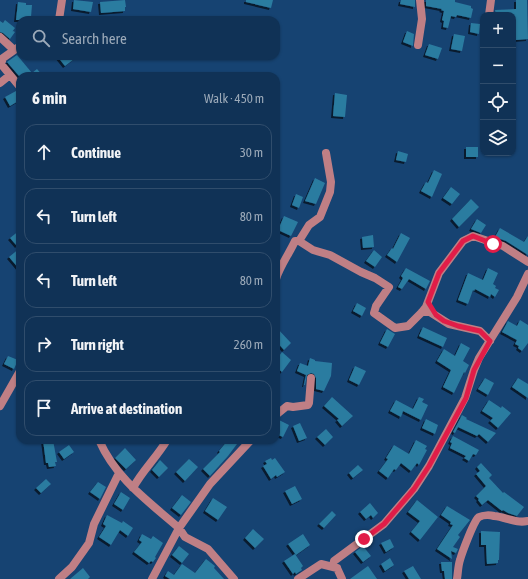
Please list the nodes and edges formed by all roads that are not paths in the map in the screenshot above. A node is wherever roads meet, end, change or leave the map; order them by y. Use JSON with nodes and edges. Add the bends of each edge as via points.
{"nodes":[{"id":1,"x":62,"y":0,"type":"edge"},
{"id":2,"x":420,"y":0,"type":"edge"},
{"id":3,"x":491,"y":0,"type":"edge"},
{"id":4,"x":489,"y":12,"type":"edge"},
{"id":5,"x":60,"y":16,"type":"edge"},
{"id":6,"x":0,"y":37,"type":"edge"},
{"id":7,"x":418,"y":45,"type":"dead end"},
{"id":8,"x":16,"y":47,"type":"edge"},
{"id":9,"x":16,"y":49,"type":"edge"},
{"id":10,"x":10,"y":75,"type":"junction"},
{"id":11,"x":16,"y":82,"type":"edge"},
{"id":12,"x":0,"y":83,"type":"edge"},
{"id":13,"x":326,"y":153,"type":"dead end"},
{"id":14,"x":299,"y":241,"type":"junction"},
{"id":15,"x":528,"y":262,"type":"edge"},
{"id":16,"x":280,"y":268,"type":"edge"},
{"id":17,"x":528,"y":274,"type":"edge"},
{"id":18,"x":428,"y":302,"type":"junction"},
{"id":19,"x":422,"y":312,"type":"junction"},
{"id":20,"x":436,"y":315,"type":"junction"},
{"id":21,"x":490,"y":341,"type":"junction"},
{"id":22,"x":16,"y":378,"type":"edge"},
{"id":23,"x":311,"y":378,"type":"dead end"},
{"id":24,"x":0,"y":406,"type":"edge"},
{"id":25,"x":280,"y":412,"type":"edge"},
{"id":26,"x":101,"y":444,"type":"edge"},
{"id":27,"x":164,"y":444,"type":"edge"},
{"id":28,"x":247,"y":444,"type":"edge"},
{"id":29,"x":118,"y":473,"type":"junction"},
{"id":30,"x":133,"y":488,"type":"junction"},
{"id":31,"x":528,"y":521,"type":"edge"},
{"id":32,"x":178,"y":528,"type":"junction"},
{"id":33,"x":336,"y":568,"type":"junction"},
{"id":34,"x":59,"y":579,"type":"edge"},
{"id":35,"x":152,"y":579,"type":"edge"},
{"id":36,"x":234,"y":579,"type":"edge"},
{"id":37,"x":298,"y":579,"type":"edge"},
{"id":38,"x":342,"y":579,"type":"edge"},
{"id":39,"x":457,"y":579,"type":"edge"}],
"edges":[{"from":1,"to":5,"type":"street"},
{"from":2,"to":7,"type":"street","via":[[422,19]]},
{"from":3,"to":4,"type":"street"},
{"from":6,"to":8,"type":"street"},
{"from":9,"to":10,"type":"street","via":[[3,58],[1,64]]},
{"from":10,"to":11,"type":"street"},
{"from":10,"to":12,"type":"street"},
{"from":13,"to":14,"type":"street","via":[[331,182],[330,192],[320,217],[309,226]]},
{"from":14,"to":16,"type":"street","via":[[295,242]]},
{"from":14,"to":19,"type":"street","via":[[313,250],[330,254],[389,287],[374,313],[391,326],[406,328]]},
{"from":15,"to":18,"type":"street","via":[[503,246],[469,237],[463,241],[439,273]]},
{"from":17,"to":21,"type":"street"},
{"from":18,"to":19,"type":"street"},
{"from":18,"to":20,"type":"street"},
{"from":19,"to":20,"type":"street"},
{"from":20,"to":21,"type":"street","via":[[449,324],[480,331]]},
{"from":21,"to":33,"type":"street","via":[[474,370],[466,398],[414,489],[384,524],[335,559],[333,566]]},
{"from":22,"to":24,"type":"street"},
{"from":23,"to":25,"type":"street","via":[[310,403],[287,406]]},
{"from":26,"to":29,"type":"street"},
{"from":27,"to":30,"type":"street"},
{"from":28,"to":32,"type":"street","via":[[210,484]]},
{"from":29,"to":30,"type":"street"},
{"from":29,"to":34,"type":"street","via":[[94,524],[89,543],[72,567]]},
{"from":30,"to":32,"type":"street"},
{"from":31,"to":39,"type":"street","via":[[518,522],[487,515],[479,517],[465,545]]},
{"from":32,"to":35,"type":"street"},
{"from":32,"to":36,"type":"street","via":[[186,537],[208,549]]},
{"from":33,"to":37,"type":"street","via":[[322,564]]},
{"from":33,"to":38,"type":"street"}]}
